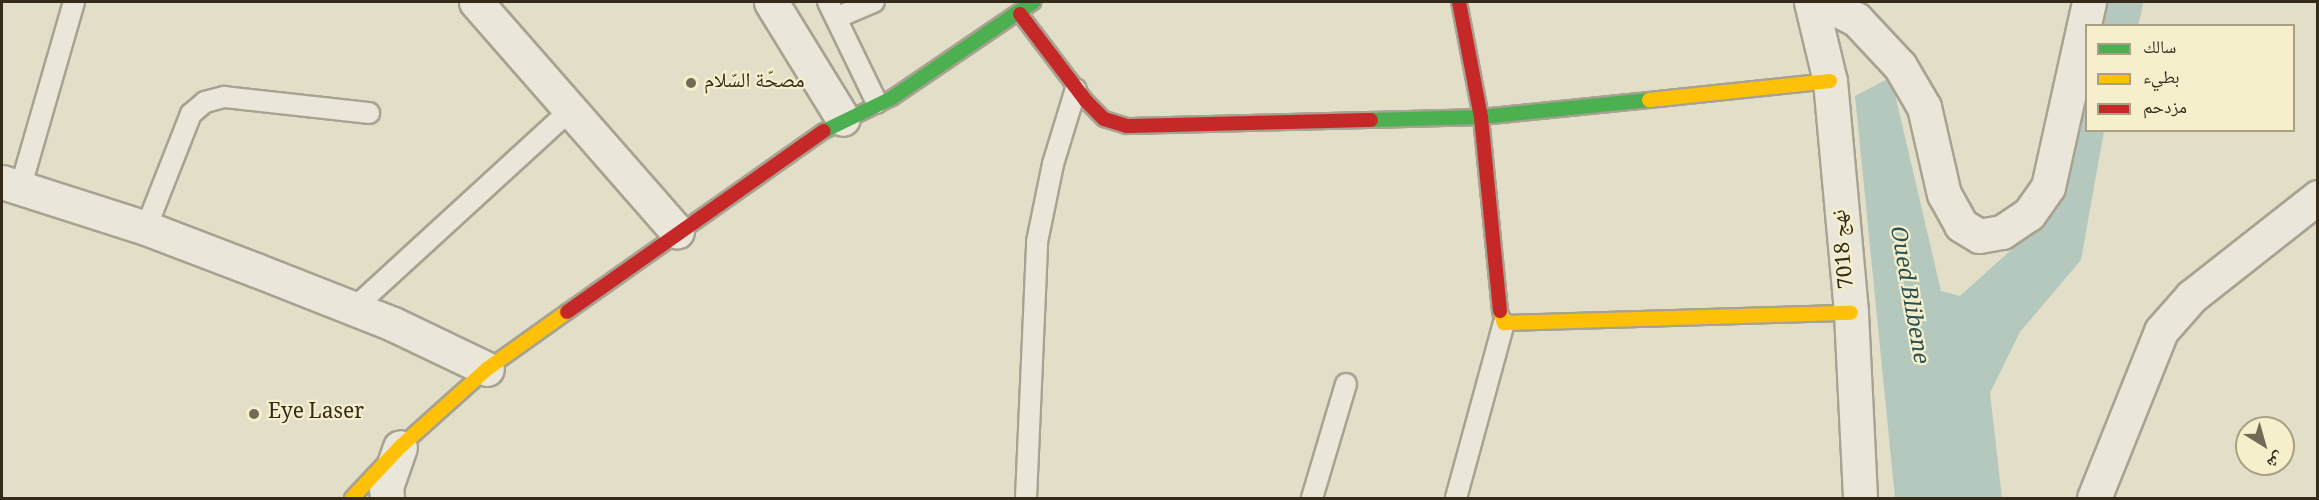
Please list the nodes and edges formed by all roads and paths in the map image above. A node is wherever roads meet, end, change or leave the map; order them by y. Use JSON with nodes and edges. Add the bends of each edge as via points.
{"nodes":[{"id":1,"x":74,"y":2,"type":"edge"},
{"id":2,"x":476,"y":2,"type":"edge"},
{"id":3,"x":771,"y":2,"type":"edge"},
{"id":4,"x":874,"y":2,"type":"edge"},
{"id":5,"x":1033,"y":2,"type":"edge"},
{"id":6,"x":1459,"y":2,"type":"edge"},
{"id":7,"x":1811,"y":2,"type":"edge"},
{"id":8,"x":1822,"y":2,"type":"edge"},
{"id":9,"x":2089,"y":2,"type":"edge"},
{"id":10,"x":833,"y":9,"type":"edge"},
{"id":11,"x":1020,"y":14,"type":"junction"},
{"id":12,"x":1830,"y":81,"type":"junction"},
{"id":13,"x":1076,"y":89,"type":"junction"},
{"id":14,"x":877,"y":104,"type":"junction"},
{"id":15,"x":571,"y":109,"type":"junction"},
{"id":16,"x":369,"y":113,"type":"dead end"},
{"id":17,"x":1481,"y":117,"type":"junction"},
{"id":18,"x":843,"y":119,"type":"junction"},
{"id":19,"x":11,"y":186,"type":"edge"},
{"id":20,"x":2318,"y":197,"type":"edge"},
{"id":21,"x":146,"y":228,"type":"junction"},
{"id":22,"x":677,"y":232,"type":"junction"},
{"id":23,"x":353,"y":309,"type":"junction"},
{"id":24,"x":1851,"y":313,"type":"junction"},
{"id":25,"x":1504,"y":323,"type":"junction"},
{"id":26,"x":487,"y":369,"type":"junction"},
{"id":27,"x":1346,"y":384,"type":"dead end"},
{"id":28,"x":400,"y":447,"type":"junction"},
{"id":29,"x":352,"y":498,"type":"edge"},
{"id":30,"x":387,"y":498,"type":"edge"},
{"id":31,"x":1026,"y":498,"type":"edge"},
{"id":32,"x":1312,"y":498,"type":"edge"},
{"id":33,"x":1456,"y":498,"type":"edge"},
{"id":34,"x":1860,"y":498,"type":"edge"},
{"id":35,"x":2094,"y":498,"type":"edge"}],
"edges":[{"from":1,"to":19,"type":"lane"},
{"from":2,"to":15,"type":"street"},
{"from":3,"to":18,"type":"street"},
{"from":4,"to":10,"type":"lane"},
{"from":5,"to":11,"type":"street"},
{"from":6,"to":17,"type":"street"},
{"from":7,"to":12,"type":"street","name":"نهج 7018"},
{"from":8,"to":9,"type":"street","via":[[1856,19],[1900,66],[1924,107],[1944,194],[1961,225],[1979,236],[2002,232],[2028,214],[2048,188]]},
{"from":10,"to":14,"type":"lane"},
{"from":11,"to":13,"type":"street"},
{"from":11,"to":14,"type":"street"},
{"from":12,"to":17,"type":"street"},
{"from":12,"to":24,"type":"street","name":"نهج 7018"},
{"from":13,"to":17,"type":"street","via":[[1104,119],[1127,126]]},
{"from":13,"to":31,"type":"lane","via":[[1053,164],[1037,242]]},
{"from":14,"to":18,"type":"street"},
{"from":15,"to":22,"type":"street"},
{"from":15,"to":23,"type":"lane"},
{"from":16,"to":21,"type":"lane","via":[[224,97],[205,102],[191,114]]},
{"from":17,"to":25,"type":"street"},
{"from":18,"to":22,"type":"street"},
{"from":19,"to":21,"type":"street"},
{"from":20,"to":35,"type":"street","via":[[2192,296],[2161,331]]},
{"from":21,"to":23,"type":"street"},
{"from":22,"to":26,"type":"street"},
{"from":23,"to":26,"type":"street"},
{"from":24,"to":25,"type":"street"},
{"from":24,"to":34,"type":"street","name":"نهج 7018"},
{"from":25,"to":33,"type":"lane"},
{"from":26,"to":28,"type":"street"},
{"from":27,"to":32,"type":"lane"},
{"from":28,"to":29,"type":"street"},
{"from":28,"to":30,"type":"street","via":[[386,487]]}]}
